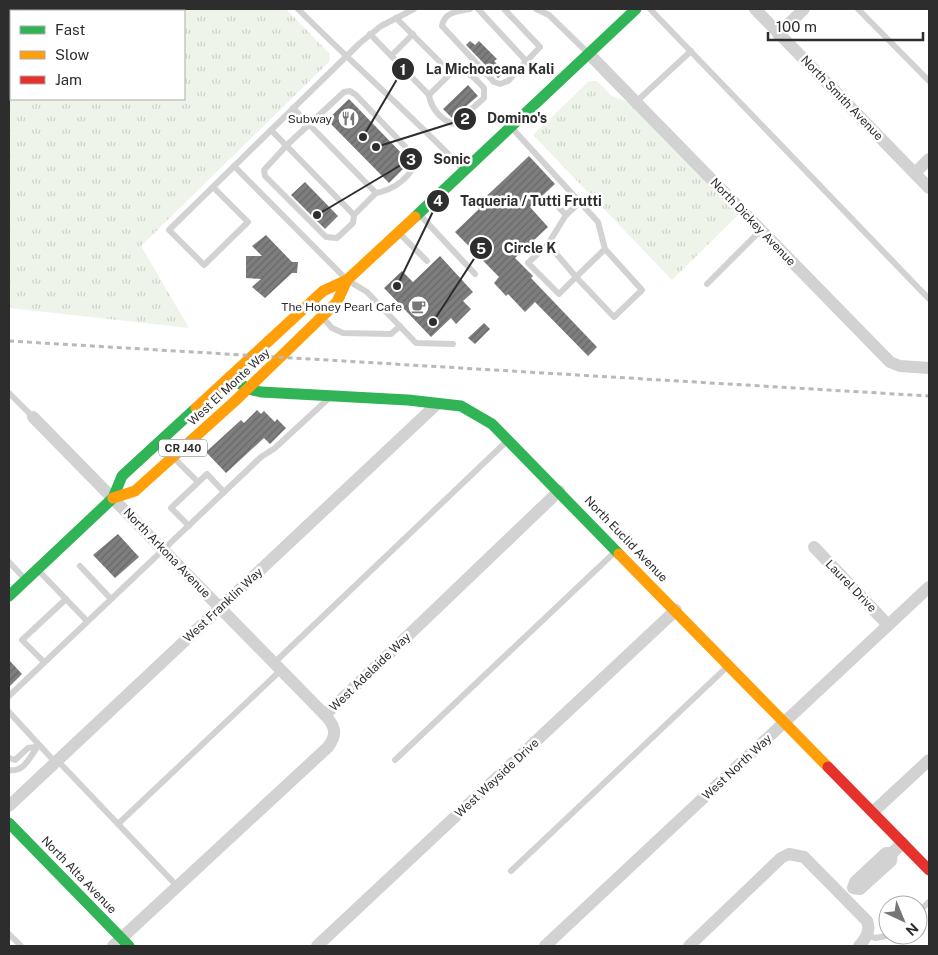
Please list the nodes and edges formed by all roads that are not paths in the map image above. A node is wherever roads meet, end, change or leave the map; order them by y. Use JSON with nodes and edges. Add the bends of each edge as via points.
{"nodes":[{"id":1,"x":298,"y":9,"type":"edge"},
{"id":2,"x":414,"y":9,"type":"edge"},
{"id":3,"x":470,"y":9,"type":"edge"},
{"id":4,"x":478,"y":9,"type":"edge"},
{"id":5,"x":504,"y":9,"type":"edge"},
{"id":6,"x":536,"y":9,"type":"edge"},
{"id":7,"x":636,"y":9,"type":"edge"},
{"id":8,"x":650,"y":9,"type":"edge"},
{"id":9,"x":754,"y":9,"type":"edge"},
{"id":10,"x":804,"y":9,"type":"edge"},
{"id":11,"x":858,"y":9,"type":"edge"},
{"id":12,"x":549,"y":12,"type":"edge"},
{"id":13,"x":396,"y":18,"type":"junction"},
{"id":14,"x":370,"y":34,"type":"junction"},
{"id":15,"x":412,"y":34,"type":"junction"},
{"id":16,"x":778,"y":34,"type":"junction"},
{"id":17,"x":691,"y":51,"type":"junction"},
{"id":18,"x":589,"y":54,"type":"junction"},
{"id":19,"x":391,"y":56,"type":"junction"},
{"id":20,"x":345,"y":57,"type":"junction"},
{"id":21,"x":527,"y":62,"type":"junction"},
{"id":22,"x":451,"y":73,"type":"junction"},
{"id":23,"x":929,"y":80,"type":"edge"},
{"id":24,"x":429,"y":95,"type":"junction"},
{"id":25,"x":636,"y":102,"type":"junction"},
{"id":26,"x":293,"y":108,"type":"junction"},
{"id":27,"x":309,"y":124,"type":"junction"},
{"id":28,"x":510,"y":127,"type":"junction"},
{"id":29,"x":271,"y":130,"type":"junction"},
{"id":30,"x":286,"y":146,"type":"junction"},
{"id":31,"x":929,"y":159,"type":"edge"},
{"id":32,"x":234,"y":166,"type":"junction"},
{"id":33,"x":464,"y":170,"type":"junction"},
{"id":34,"x":915,"y":173,"type":"junction"},
{"id":35,"x":213,"y":187,"type":"junction"},
{"id":36,"x":929,"y":188,"type":"edge"},
{"id":37,"x":376,"y":193,"type":"junction"},
{"id":38,"x":549,"y":197,"type":"dead end"},
{"id":39,"x":580,"y":202,"type":"junction"},
{"id":40,"x":418,"y":213,"type":"junction"},
{"id":41,"x":354,"y":215,"type":"junction"},
{"id":42,"x":566,"y":215,"type":"junction"},
{"id":43,"x":761,"y":230,"type":"junction"},
{"id":44,"x":398,"y":232,"type":"junction"},
{"id":45,"x":548,"y":244,"type":"junction"},
{"id":46,"x":606,"y":249,"type":"junction"},
{"id":47,"x":427,"y":261,"type":"dead end"},
{"id":48,"x":475,"y":274,"type":"dead end"},
{"id":49,"x":576,"y":277,"type":"junction"},
{"id":50,"x":347,"y":280,"type":"junction"},
{"id":51,"x":707,"y":284,"type":"dead end"},
{"id":52,"x":929,"y":299,"type":"edge"},
{"id":53,"x":322,"y":318,"type":"junction"},
{"id":54,"x":400,"y":326,"type":"junction"},
{"id":55,"x":453,"y":344,"type":"dead end"},
{"id":56,"x":929,"y":368,"type":"edge"},
{"id":57,"x":230,"y":377,"type":"junction"},
{"id":58,"x":248,"y":389,"type":"junction"},
{"id":59,"x":330,"y":396,"type":"junction"},
{"id":60,"x":10,"y":397,"type":"edge"},
{"id":61,"x":436,"y":404,"type":"junction"},
{"id":62,"x":33,"y":417,"type":"joint"},
{"id":63,"x":508,"y":440,"type":"junction"},
{"id":64,"x":173,"y":456,"type":"junction"},
{"id":65,"x":198,"y":482,"type":"junction"},
{"id":66,"x":559,"y":491,"type":"junction"},
{"id":67,"x":224,"y":492,"type":"junction"},
{"id":68,"x":113,"y":498,"type":"junction"},
{"id":69,"x":188,"y":526,"type":"junction"},
{"id":70,"x":814,"y":547,"type":"dead end"},
{"id":71,"x":163,"y":550,"type":"junction"},
{"id":72,"x":617,"y":550,"type":"junction"},
{"id":73,"x":9,"y":562,"type":"edge"},
{"id":74,"x":80,"y":566,"type":"dead end"},
{"id":75,"x":37,"y":569,"type":"junction"},
{"id":76,"x":26,"y":580,"type":"junction"},
{"id":77,"x":929,"y":586,"type":"edge"},
{"id":78,"x":9,"y":596,"type":"edge"},
{"id":79,"x":66,"y":599,"type":"junction"},
{"id":80,"x":111,"y":599,"type":"junction"},
{"id":81,"x":220,"y":607,"type":"junction"},
{"id":82,"x":676,"y":610,"type":"junction"},
{"id":83,"x":87,"y":621,"type":"junction"},
{"id":84,"x":888,"y":625,"type":"junction"},
{"id":85,"x":44,"y":662,"type":"junction"},
{"id":86,"x":729,"y":665,"type":"junction"},
{"id":87,"x":277,"y":667,"type":"junction"},
{"id":88,"x":9,"y":696,"type":"edge"},
{"id":89,"x":9,"y":712,"type":"edge"},
{"id":90,"x":325,"y":716,"type":"junction"},
{"id":91,"x":785,"y":722,"type":"junction"},
{"id":92,"x":38,"y":746,"type":"junction"},
{"id":93,"x":9,"y":758,"type":"edge"},
{"id":94,"x":395,"y":760,"type":"dead end"},
{"id":95,"x":929,"y":760,"type":"edge"},
{"id":96,"x":56,"y":761,"type":"junction"},
{"id":97,"x":9,"y":770,"type":"edge"},
{"id":98,"x":9,"y":806,"type":"edge"},
{"id":99,"x":873,"y":812,"type":"junction"},
{"id":100,"x":9,"y":823,"type":"edge"},
{"id":101,"x":118,"y":824,"type":"junction"},
{"id":102,"x":903,"y":843,"type":"junction"},
{"id":103,"x":929,"y":870,"type":"edge"},
{"id":104,"x":510,"y":871,"type":"dead end"},
{"id":105,"x":177,"y":886,"type":"junction"},
{"id":106,"x":848,"y":893,"type":"junction"},
{"id":107,"x":9,"y":934,"type":"edge"},
{"id":108,"x":867,"y":935,"type":"junction"},
{"id":109,"x":878,"y":937,"type":"edge"},
{"id":110,"x":121,"y":944,"type":"edge"},
{"id":111,"x":20,"y":946,"type":"edge"},
{"id":112,"x":318,"y":946,"type":"edge"},
{"id":113,"x":544,"y":946,"type":"edge"},
{"id":114,"x":689,"y":946,"type":"edge"},
{"id":115,"x":859,"y":946,"type":"edge"}],
"edges":[{"from":1,"to":20,"type":"lane"},
{"from":2,"to":13,"type":"lane"},
{"from":3,"to":21,"type":"lane","via":[[449,14],[443,19],[442,26],[494,82],[504,83]]},
{"from":4,"to":21,"type":"lane"},
{"from":5,"to":21,"type":"lane","via":[[540,47]]},
{"from":6,"to":12,"type":"lane"},
{"from":7,"to":18,"type":"main road","name":"West El Monte Way","number":"CR J40"},
{"from":8,"to":17,"type":"lane"},
{"from":9,"to":16,"type":"street","name":"North Smith Avenue"},
{"from":10,"to":16,"type":"street"},
{"from":11,"to":23,"type":"lane"},
{"from":12,"to":18,"type":"lane"},
{"from":13,"to":14,"type":"lane"},
{"from":13,"to":15,"type":"lane"},
{"from":14,"to":19,"type":"lane"},
{"from":14,"to":20,"type":"lane"},
{"from":15,"to":19,"type":"lane"},
{"from":15,"to":22,"type":"lane"},
{"from":16,"to":34,"type":"street","name":"North Smith Avenue"},
{"from":17,"to":25,"type":"lane"},
{"from":17,"to":52,"type":"lane"},
{"from":18,"to":25,"type":"street","name":"North Dickey Avenue"},
{"from":18,"to":28,"type":"main road","name":"West El Monte Way","number":"CR J40"},
{"from":19,"to":24,"type":"lane"},
{"from":20,"to":26,"type":"lane"},
{"from":20,"to":33,"type":"lane","via":[[389,94]]},
{"from":22,"to":24,"type":"lane"},
{"from":22,"to":24,"type":"lane","via":[[469,73],[484,88],[484,98],[455,124],[447,122],[433,108]]},
{"from":25,"to":43,"type":"street","name":"North Dickey Avenue"},
{"from":26,"to":27,"type":"lane"},
{"from":26,"to":29,"type":"lane"},
{"from":27,"to":30,"type":"lane"},
{"from":27,"to":37,"type":"lane"},
{"from":27,"to":37,"type":"lane","via":[[341,93],[350,91],[356,95],[416,158],[413,170],[393,188]]},
{"from":28,"to":33,"type":"main road","name":"West El Monte Way","number":"CR J40"},
{"from":28,"to":39,"type":"lane"},
{"from":29,"to":30,"type":"lane"},
{"from":29,"to":32,"type":"lane"},
{"from":30,"to":41,"type":"lane"},
{"from":30,"to":41,"type":"lane","via":[[265,168],[265,176],[326,237],[338,238],[353,223]]},
{"from":31,"to":34,"type":"street"},
{"from":32,"to":35,"type":"lane"},
{"from":32,"to":50,"type":"lane"},
{"from":33,"to":40,"type":"main road","name":"West El Monte Way","number":"CR J40"},
{"from":34,"to":36,"type":"street","name":"North Smith Avenue"},
{"from":35,"to":35,"type":"lane","via":[[169,230],[204,265],[248,222]]},
{"from":37,"to":41,"type":"lane"},
{"from":38,"to":42,"type":"lane"},
{"from":39,"to":42,"type":"lane"},
{"from":39,"to":46,"type":"lane","via":[[598,222]]},
{"from":40,"to":44,"type":"main road","name":"West El Monte Way","number":"CR J40"},
{"from":40,"to":48,"type":"lane"},
{"from":42,"to":45,"type":"lane"},
{"from":43,"to":51,"type":"lane"},
{"from":43,"to":56,"type":"street","name":"North Dickey Avenue","via":[[890,362]]},
{"from":44,"to":47,"type":"lane"},
{"from":44,"to":50,"type":"main road","name":"West El Monte Way","number":"CR J40"},
{"from":45,"to":49,"type":"lane"},
{"from":45,"to":49,"type":"lane","via":[[528,263],[558,294]]},
{"from":46,"to":49,"type":"lane"},
{"from":46,"to":49,"type":"lane","via":[[642,290],[614,317]]},
{"from":50,"to":53,"type":"main road","name":"West El Monte Way","number":"CR J40","via":[[338,302]]},
{"from":50,"to":54,"type":"lane","via":[[367,292]]},
{"from":50,"to":57,"type":"main road","name":"West El Monte Way","number":"CR J40","via":[[323,291]]},
{"from":53,"to":54,"type":"lane","via":[[343,333],[387,334]]},
{"from":53,"to":58,"type":"main road","name":"West El Monte Way","number":"CR J40"},
{"from":54,"to":55,"type":"lane","via":[[416,343]]},
{"from":57,"to":58,"type":"main road","name":"North Euclid Avenue"},
{"from":57,"to":68,"type":"main road","name":"West El Monte Way","number":"CR J40","via":[[122,476]]},
{"from":58,"to":59,"type":"main road","name":"North Euclid Avenue"},
{"from":58,"to":64,"type":"main road","name":"West El Monte Way","number":"CR J40"},
{"from":59,"to":61,"type":"main road","name":"North Euclid Avenue"},
{"from":59,"to":67,"type":"lane"},
{"from":60,"to":62,"type":"lane"},
{"from":61,"to":63,"type":"main road","name":"North Euclid Avenue","via":[[471,410]]},
{"from":61,"to":81,"type":"street","name":"West Franklin Way"},
{"from":62,"to":68,"type":"street","name":"North Arkona Avenue"},
{"from":63,"to":66,"type":"main road","name":"North Euclid Avenue"},
{"from":63,"to":87,"type":"lane"},
{"from":64,"to":65,"type":"lane"},
{"from":64,"to":68,"type":"main road","name":"West El Monte Way","number":"CR J40","via":[[135,490]]},
{"from":65,"to":67,"type":"lane","via":[[207,474]]},
{"from":65,"to":69,"type":"lane","via":[[171,508]]},
{"from":66,"to":72,"type":"main road","name":"North Euclid Avenue"},
{"from":66,"to":90,"type":"street","name":"West Adelaide Way"},
{"from":67,"to":69,"type":"lane"},
{"from":68,"to":71,"type":"street","name":"North Arkona Avenue"},
{"from":68,"to":75,"type":"main road","name":"West El Monte Way","number":"CR J40"},
{"from":69,"to":71,"type":"lane"},
{"from":70,"to":84,"type":"street","name":"Laurel Drive"},
{"from":71,"to":80,"type":"lane"},
{"from":71,"to":81,"type":"street","name":"North Arkona Avenue"},
{"from":72,"to":82,"type":"main road","name":"North Euclid Avenue"},
{"from":72,"to":94,"type":"lane"},
{"from":73,"to":76,"type":"lane"},
{"from":74,"to":80,"type":"lane"},
{"from":75,"to":76,"type":"main road","name":"West El Monte Way","number":"CR J40"},
{"from":75,"to":79,"type":"lane"},
{"from":76,"to":78,"type":"main road","name":"West El Monte Way","number":"CR J40"},
{"from":77,"to":84,"type":"street","name":"West North Way"},
{"from":79,"to":83,"type":"lane"},
{"from":79,"to":85,"type":"lane","via":[[22,640]]},
{"from":80,"to":83,"type":"lane"},
{"from":81,"to":87,"type":"street","name":"North Arkona Avenue"},
{"from":81,"to":96,"type":"street","name":"West Franklin Way"},
{"from":82,"to":86,"type":"main road","name":"North Euclid Avenue"},
{"from":82,"to":112,"type":"street","name":"West Wayside Drive"},
{"from":83,"to":85,"type":"lane"},
{"from":84,"to":91,"type":"street","name":"West North Way"},
{"from":85,"to":88,"type":"lane"},
{"from":86,"to":91,"type":"main road","name":"North Euclid Avenue"},
{"from":86,"to":104,"type":"lane"},
{"from":87,"to":90,"type":"street","name":"North Arkona Avenue"},
{"from":87,"to":101,"type":"lane"},
{"from":89,"to":92,"type":"lane"},
{"from":90,"to":105,"type":"street","name":"West Adelaide Way","via":[[333,724],[335,732],[328,747]]},
{"from":91,"to":99,"type":"main road","name":"North Euclid Avenue"},
{"from":91,"to":113,"type":"street","name":"West North Way"},
{"from":92,"to":93,"type":"lane","via":[[28,748],[17,759]]},
{"from":92,"to":96,"type":"lane"},
{"from":92,"to":97,"type":"lane","via":[[34,755],[20,768]]},
{"from":95,"to":99,"type":"street"},
{"from":96,"to":98,"type":"street","name":"West Franklin Way"},
{"from":96,"to":101,"type":"lane"},
{"from":99,"to":102,"type":"main road","name":"North Euclid Avenue"},
{"from":100,"to":110,"type":"main road","name":"North Alta Avenue"},
{"from":101,"to":105,"type":"lane"},
{"from":102,"to":103,"type":"main road","name":"North Euclid Avenue"},
{"from":102,"to":106,"type":"street","via":[[892,853],[886,853],[855,882]]},
{"from":105,"to":110,"type":"street","name":"West Adelaide Way"},
{"from":106,"to":108,"type":"street","via":[[870,927]]},
{"from":106,"to":114,"type":"street","via":[[804,858],[789,854]]},
{"from":107,"to":111,"type":"lane"},
{"from":108,"to":109,"type":"lane"},
{"from":108,"to":115,"type":"street"}]}
